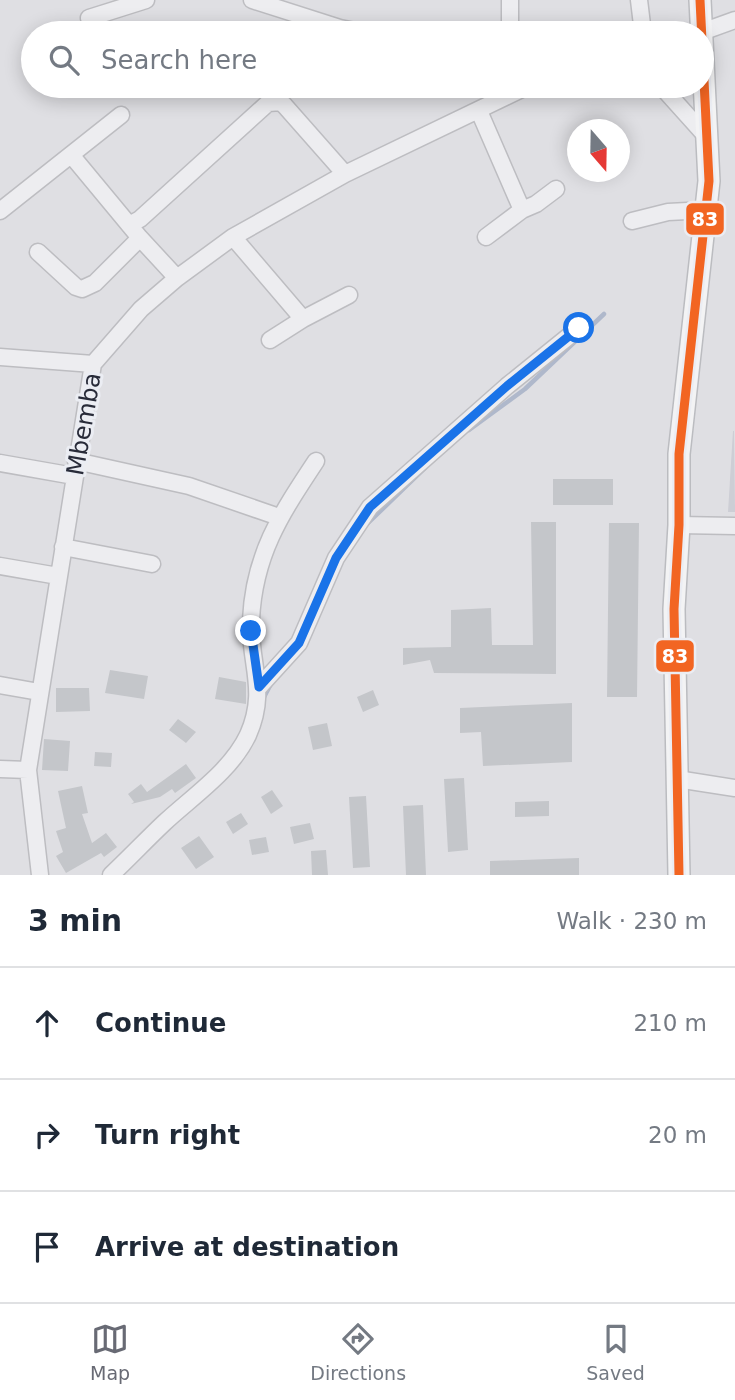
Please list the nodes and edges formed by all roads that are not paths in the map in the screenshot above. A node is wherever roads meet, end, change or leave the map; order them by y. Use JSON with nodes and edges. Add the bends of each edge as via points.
{"nodes":[{"id":1,"x":146,"y":0,"type":"edge"},
{"id":2,"x":252,"y":0,"type":"edge"},
{"id":3,"x":510,"y":0,"type":"edge"},
{"id":4,"x":639,"y":0,"type":"edge"},
{"id":5,"x":700,"y":0,"type":"edge"},
{"id":6,"x":89,"y":18,"type":"dead end"},
{"id":7,"x":735,"y":20,"type":"edge"},
{"id":8,"x":318,"y":21,"type":"edge"},
{"id":9,"x":510,"y":21,"type":"edge"},
{"id":10,"x":642,"y":21,"type":"edge"},
{"id":11,"x":701,"y":21,"type":"edge"},
{"id":12,"x":714,"y":27,"type":"edge"},
{"id":13,"x":504,"y":98,"type":"edge"},
{"id":14,"x":672,"y":98,"type":"edge"},
{"id":15,"x":704,"y":98,"type":"edge"},
{"id":16,"x":479,"y":111,"type":"junction"},
{"id":17,"x":121,"y":115,"type":"dead end"},
{"id":18,"x":705,"y":135,"type":"junction"},
{"id":19,"x":72,"y":156,"type":"junction"},
{"id":20,"x":345,"y":174,"type":"junction"},
{"id":21,"x":556,"y":189,"type":"dead end"},
{"id":22,"x":522,"y":210,"type":"junction"},
{"id":23,"x":707,"y":210,"type":"junction"},
{"id":24,"x":0,"y":211,"type":"edge"},
{"id":25,"x":632,"y":221,"type":"dead end"},
{"id":26,"x":134,"y":232,"type":"junction"},
{"id":27,"x":233,"y":237,"type":"junction"},
{"id":28,"x":486,"y":237,"type":"dead end"},
{"id":29,"x":38,"y":252,"type":"dead end"},
{"id":30,"x":177,"y":278,"type":"junction"},
{"id":31,"x":349,"y":295,"type":"dead end"},
{"id":32,"x":303,"y":319,"type":"junction"},
{"id":33,"x":579,"y":328,"type":"dead end"},
{"id":34,"x":270,"y":340,"type":"dead end"},
{"id":35,"x":0,"y":357,"type":"edge"},
{"id":36,"x":93,"y":364,"type":"junction"},
{"id":37,"x":316,"y":460,"type":"dead end"},
{"id":38,"x":0,"y":463,"type":"edge"},
{"id":39,"x":76,"y":468,"type":"junction"},
{"id":40,"x":279,"y":517,"type":"junction"},
{"id":41,"x":680,"y":525,"type":"junction"},
{"id":42,"x":735,"y":526,"type":"edge"},
{"id":43,"x":63,"y":547,"type":"junction"},
{"id":44,"x":152,"y":564,"type":"dead end"},
{"id":45,"x":0,"y":566,"type":"edge"},
{"id":46,"x":58,"y":576,"type":"junction"},
{"id":47,"x":0,"y":685,"type":"edge"},
{"id":48,"x":259,"y":687,"type":"junction"},
{"id":49,"x":40,"y":692,"type":"junction"},
{"id":50,"x":0,"y":769,"type":"edge"},
{"id":51,"x":28,"y":770,"type":"junction"},
{"id":52,"x":677,"y":779,"type":"junction"},
{"id":53,"x":735,"y":788,"type":"edge"},
{"id":54,"x":40,"y":875,"type":"edge"},
{"id":55,"x":111,"y":875,"type":"edge"},
{"id":56,"x":679,"y":875,"type":"edge"}],
"edges":[{"from":1,"to":6,"type":"street"},
{"from":2,"to":8,"type":"street"},
{"from":3,"to":9,"type":"street"},
{"from":4,"to":10,"type":"street"},
{"from":5,"to":11,"type":"main road"},
{"from":7,"to":12,"type":"street"},
{"from":13,"to":16,"type":"street","name":"Mbemba"},
{"from":14,"to":18,"type":"street"},
{"from":15,"to":18,"type":"main road"},
{"from":16,"to":20,"type":"street","name":"Mbemba"},
{"from":16,"to":22,"type":"street"},
{"from":17,"to":19,"type":"street"},
{"from":18,"to":23,"type":"main road"},
{"from":19,"to":24,"type":"street"},
{"from":19,"to":26,"type":"street"},
{"from":20,"to":26,"type":"street","via":[[285,106],[268,103],[140,219]]},
{"from":20,"to":27,"type":"street","name":"Mbemba"},
{"from":21,"to":22,"type":"street"},
{"from":22,"to":28,"type":"street"},
{"from":23,"to":25,"type":"street"},
{"from":23,"to":41,"type":"main road","via":[[680,437]]},
{"from":26,"to":29,"type":"street","via":[[95,283],[82,289]]},
{"from":26,"to":30,"type":"street"},
{"from":27,"to":30,"type":"street","name":"Mbemba"},
{"from":27,"to":32,"type":"street"},
{"from":30,"to":36,"type":"street","name":"Mbemba","via":[[141,309]]},
{"from":31,"to":32,"type":"street"},
{"from":32,"to":34,"type":"street"},
{"from":33,"to":48,"type":"street","via":[[370,507],[336,558],[299,643]]},
{"from":35,"to":36,"type":"street"},
{"from":36,"to":39,"type":"street","name":"Mbemba"},
{"from":37,"to":40,"type":"street"},
{"from":38,"to":39,"type":"street"},
{"from":39,"to":40,"type":"street","via":[[189,486]]},
{"from":39,"to":43,"type":"street","name":"Mbemba"},
{"from":40,"to":48,"type":"street","via":[[258,564],[251,620]]},
{"from":41,"to":42,"type":"street"},
{"from":41,"to":52,"type":"main road","via":[[674,609]]},
{"from":43,"to":44,"type":"street"},
{"from":43,"to":46,"type":"street","name":"Mbemba"},
{"from":45,"to":46,"type":"street"},
{"from":46,"to":49,"type":"street","name":"Mbemba"},
{"from":47,"to":49,"type":"street"},
{"from":48,"to":55,"type":"street","via":[[253,723],[226,767]]},
{"from":49,"to":51,"type":"street","name":"Mbemba"},
{"from":50,"to":51,"type":"street"},
{"from":51,"to":54,"type":"street","name":"Mbemba"},
{"from":52,"to":53,"type":"street"},
{"from":52,"to":56,"type":"main road"}]}
